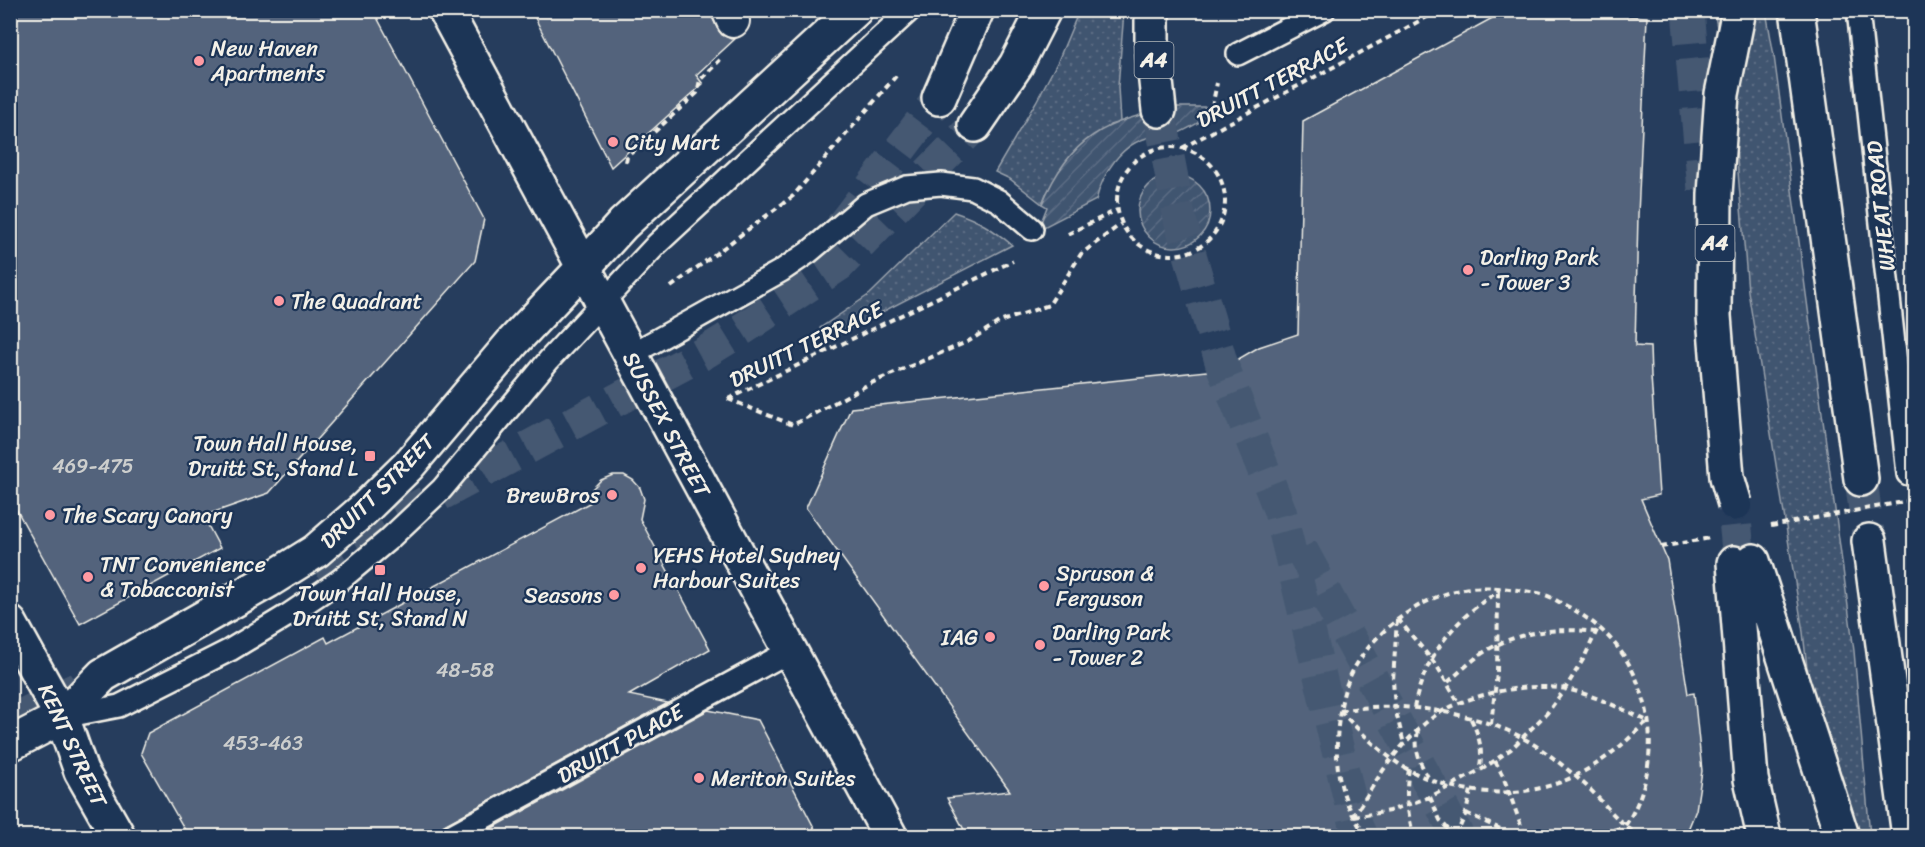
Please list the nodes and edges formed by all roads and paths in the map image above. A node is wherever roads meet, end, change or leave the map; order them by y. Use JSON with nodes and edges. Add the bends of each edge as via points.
{"nodes":[{"id":1,"x":446,"y":10,"type":"edge"},
{"id":2,"x":855,"y":10,"type":"edge"},
{"id":3,"x":977,"y":10,"type":"edge"},
{"id":4,"x":1044,"y":10,"type":"edge"},
{"id":5,"x":1152,"y":10,"type":"edge"},
{"id":6,"x":1324,"y":10,"type":"edge"},
{"id":7,"x":1440,"y":10,"type":"edge"},
{"id":8,"x":1739,"y":10,"type":"edge"},
{"id":9,"x":1797,"y":10,"type":"edge"},
{"id":10,"x":1858,"y":10,"type":"edge"},
{"id":11,"x":907,"y":14,"type":"edge"},
{"id":12,"x":1238,"y":54,"type":"dead end"},
{"id":13,"x":726,"y":55,"type":"dead end"},
{"id":14,"x":898,"y":75,"type":"dead end"},
{"id":15,"x":939,"y":98,"type":"tunnel mouth"},
{"id":16,"x":1159,"y":110,"type":"tunnel mouth"},
{"id":17,"x":975,"y":125,"type":"tunnel mouth"},
{"id":18,"x":1182,"y":148,"type":"junction"},
{"id":19,"x":626,"y":164,"type":"dead end"},
{"id":20,"x":1116,"y":210,"type":"junction"},
{"id":21,"x":1121,"y":224,"type":"junction"},
{"id":22,"x":1032,"y":230,"type":"dead end"},
{"id":23,"x":1064,"y":236,"type":"dead end"},
{"id":24,"x":1022,"y":256,"type":"dead end"},
{"id":25,"x":583,"y":268,"type":"junction"},
{"id":26,"x":666,"y":291,"type":"dead end"},
{"id":27,"x":602,"y":302,"type":"junction"},
{"id":28,"x":630,"y":355,"type":"junction"},
{"id":29,"x":1908,"y":474,"type":"dead end"},
{"id":30,"x":1861,"y":479,"type":"tunnel mouth"},
{"id":31,"x":1914,"y":500,"type":"edge"},
{"id":32,"x":1733,"y":524,"type":"junction"},
{"id":33,"x":1765,"y":527,"type":"dead end"},
{"id":34,"x":1869,"y":542,"type":"tunnel mouth"},
{"id":35,"x":1661,"y":547,"type":"dead end"},
{"id":36,"x":1498,"y":590,"type":"junction"},
{"id":37,"x":1397,"y":619,"type":"junction"},
{"id":38,"x":10,"y":623,"type":"edge"},
{"id":39,"x":1599,"y":626,"type":"junction"},
{"id":40,"x":1595,"y":632,"type":"junction"},
{"id":41,"x":1498,"y":644,"type":"junction"},
{"id":42,"x":790,"y":651,"type":"junction"},
{"id":43,"x":1431,"y":659,"type":"junction"},
{"id":44,"x":1448,"y":682,"type":"junction"},
{"id":45,"x":1565,"y":688,"type":"junction"},
{"id":46,"x":1495,"y":693,"type":"junction"},
{"id":47,"x":1459,"y":704,"type":"junction"},
{"id":48,"x":1395,"y":708,"type":"junction"},
{"id":49,"x":1414,"y":708,"type":"junction"},
{"id":50,"x":1340,"y":711,"type":"junction"},
{"id":51,"x":1441,"y":712,"type":"junction"},
{"id":52,"x":62,"y":717,"type":"junction"},
{"id":53,"x":1471,"y":718,"type":"junction"},
{"id":54,"x":1649,"y":721,"type":"junction"},
{"id":55,"x":1491,"y":724,"type":"junction"},
{"id":56,"x":1418,"y":730,"type":"junction"},
{"id":57,"x":1522,"y":738,"type":"junction"},
{"id":58,"x":10,"y":744,"type":"edge"},
{"id":59,"x":1404,"y":744,"type":"junction"},
{"id":60,"x":1392,"y":758,"type":"junction"},
{"id":61,"x":1495,"y":761,"type":"junction"},
{"id":62,"x":1409,"y":769,"type":"junction"},
{"id":63,"x":1478,"y":771,"type":"junction"},
{"id":64,"x":1575,"y":776,"type":"junction"},
{"id":65,"x":1428,"y":777,"type":"junction"},
{"id":66,"x":1451,"y":785,"type":"junction"},
{"id":67,"x":1471,"y":790,"type":"junction"},
{"id":68,"x":1509,"y":792,"type":"junction"},
{"id":69,"x":1430,"y":797,"type":"junction"},
{"id":70,"x":1407,"y":805,"type":"junction"},
{"id":71,"x":1466,"y":813,"type":"junction"},
{"id":72,"x":1353,"y":817,"type":"junction"},
{"id":73,"x":1625,"y":828,"type":"junction"},
{"id":74,"x":1526,"y":836,"type":"edge"},
{"id":75,"x":118,"y":837,"type":"edge"},
{"id":76,"x":450,"y":837,"type":"edge"},
{"id":77,"x":890,"y":837,"type":"edge"},
{"id":78,"x":1366,"y":837,"type":"edge"},
{"id":79,"x":1414,"y":837,"type":"edge"},
{"id":80,"x":1455,"y":837,"type":"edge"},
{"id":81,"x":1572,"y":837,"type":"edge"},
{"id":82,"x":1617,"y":837,"type":"edge"},
{"id":83,"x":1640,"y":837,"type":"edge"},
{"id":84,"x":1764,"y":837,"type":"edge"},
{"id":85,"x":1842,"y":837,"type":"edge"},
{"id":86,"x":1909,"y":837,"type":"edge"}],
"edges":[{"from":1,"to":25,"type":"main road","name":"SUSSEX STREET"},
{"from":2,"to":25,"type":"main road","name":"DRUITT STREET","via":[[623,224]]},
{"from":3,"to":15,"type":"main road"},
{"from":4,"to":17,"type":"main road","via":[[1016,65]]},
{"from":5,"to":16,"type":"main road","number":"A4"},
{"from":6,"to":12,"type":"lane"},
{"from":7,"to":18,"type":"path","name":"DRUITT TERRACE","bridge":true},
{"from":8,"to":32,"type":"main road","number":"A4","bridge":true,"via":[[1722,94],[1715,194],[1714,316]]},
{"from":9,"to":30,"type":"main road"},
{"from":10,"to":29,"type":"lane","name":"WHEAT ROAD"},
{"from":11,"to":27,"type":"lane","via":[[666,236]]},
{"from":13,"to":19,"type":"path","via":[[700,80],[697,93],[627,157]]},
{"from":14,"to":26,"type":"path","via":[[793,196]]},
{"from":18,"to":20,"type":"path","name":"DRUITT TERRACE","via":[[1164,147],[1131,163],[1121,178]]},
{"from":18,"to":21,"type":"path","name":"DRUITT TERRACE","via":[[1213,167],[1221,183],[1225,201],[1222,219],[1213,235],[1182,254],[1164,255],[1147,250]]},
{"from":20,"to":21,"type":"path","name":"DRUITT TERRACE"},
{"from":20,"to":23,"type":"path"},
{"from":21,"to":24,"type":"path","name":"DRUITT TERRACE","via":[[1081,254],[1049,305],[999,322],[969,341],[869,384],[793,424],[728,399]]},
{"from":22,"to":28,"type":"lane","via":[[999,201],[973,188],[941,184],[907,187],[866,204],[781,271]]},
{"from":25,"to":27,"type":"main road","name":"SUSSEX STREET"},
{"from":25,"to":52,"type":"main road","name":"DRUITT STREET","via":[[513,342],[408,466],[316,551],[103,675]]},
{"from":27,"to":28,"type":"main road","name":"SUSSEX STREET"},
{"from":27,"to":52,"type":"lane","via":[[442,489],[340,580],[230,650],[119,706]]},
{"from":28,"to":42,"type":"main road","name":"SUSSEX STREET"},
{"from":31,"to":33,"type":"path","bridge":true},
{"from":32,"to":35,"type":"path","bridge":true},
{"from":32,"to":84,"type":"main road","number":"A4","via":[[1751,779]]},
{"from":32,"to":85,"type":"main road"},
{"from":34,"to":86,"type":"main road"},
{"from":36,"to":37,"type":"path","via":[[1464,589],[1429,600]]},
{"from":36,"to":39,"type":"path","via":[[1545,595]]},
{"from":36,"to":41,"type":"path"},
{"from":36,"to":43,"type":"path","via":[[1453,629]]},
{"from":37,"to":43,"type":"path"},
{"from":37,"to":48,"type":"path"},
{"from":37,"to":50,"type":"path","via":[[1368,647],[1348,681]]},
{"from":38,"to":52,"type":"main road","name":"KENT STREET"},
{"from":39,"to":40,"type":"path"},
{"from":39,"to":54,"type":"path","via":[[1633,673]]},
{"from":40,"to":41,"type":"path","via":[[1546,631]]},
{"from":40,"to":45,"type":"path"},
{"from":41,"to":44,"type":"path"},
{"from":41,"to":46,"type":"path"},
{"from":42,"to":76,"type":"lane","name":"DRUITT PLACE"},
{"from":42,"to":77,"type":"main road","name":"SUSSEX STREET"},
{"from":43,"to":44,"type":"path"},
{"from":43,"to":49,"type":"path"},
{"from":44,"to":47,"type":"path"},
{"from":45,"to":46,"type":"path"},
{"from":45,"to":54,"type":"path"},
{"from":45,"to":57,"type":"path"},
{"from":46,"to":47,"type":"path"},
{"from":46,"to":55,"type":"path"},
{"from":47,"to":51,"type":"path"},
{"from":48,"to":49,"type":"path"},
{"from":48,"to":50,"type":"path"},
{"from":48,"to":59,"type":"path"},
{"from":49,"to":51,"type":"path"},
{"from":50,"to":60,"type":"path"},
{"from":50,"to":72,"type":"path","via":[[1335,754],[1340,786]]},
{"from":51,"to":53,"type":"path"},
{"from":51,"to":56,"type":"path"},
{"from":52,"to":58,"type":"main road","name":"DRUITT STREET"},
{"from":52,"to":75,"type":"main road","name":"KENT STREET","via":[[81,771]]},
{"from":53,"to":55,"type":"path"},
{"from":53,"to":63,"type":"path","via":[[1480,741]]},
{"from":54,"to":64,"type":"path"},
{"from":54,"to":73,"type":"path","via":[[1650,758],[1641,794]]},
{"from":55,"to":57,"type":"path"},
{"from":56,"to":59,"type":"path"},
{"from":56,"to":65,"type":"path","via":[[1417,755]]},
{"from":57,"to":61,"type":"path"},
{"from":57,"to":64,"type":"path"},
{"from":59,"to":60,"type":"path"},
{"from":60,"to":62,"type":"path"},
{"from":60,"to":72,"type":"path"},
{"from":61,"to":63,"type":"path"},
{"from":61,"to":68,"type":"path"},
{"from":62,"to":65,"type":"path"},
{"from":62,"to":70,"type":"path"},
{"from":63,"to":66,"type":"path"},
{"from":64,"to":68,"type":"path","via":[[1544,787]]},
{"from":64,"to":73,"type":"path"},
{"from":65,"to":66,"type":"path"},
{"from":66,"to":67,"type":"path"},
{"from":66,"to":69,"type":"path"},
{"from":67,"to":68,"type":"path"},
{"from":67,"to":71,"type":"path"},
{"from":68,"to":74,"type":"path"},
{"from":69,"to":70,"type":"path"},
{"from":69,"to":80,"type":"path","via":[[1440,820]]},
{"from":70,"to":72,"type":"path"},
{"from":70,"to":79,"type":"path"},
{"from":71,"to":74,"type":"path","via":[[1507,832]]},
{"from":71,"to":80,"type":"path"},
{"from":72,"to":78,"type":"path"},
{"from":73,"to":81,"type":"path"},
{"from":73,"to":82,"type":"path"},
{"from":73,"to":83,"type":"path"}]}
